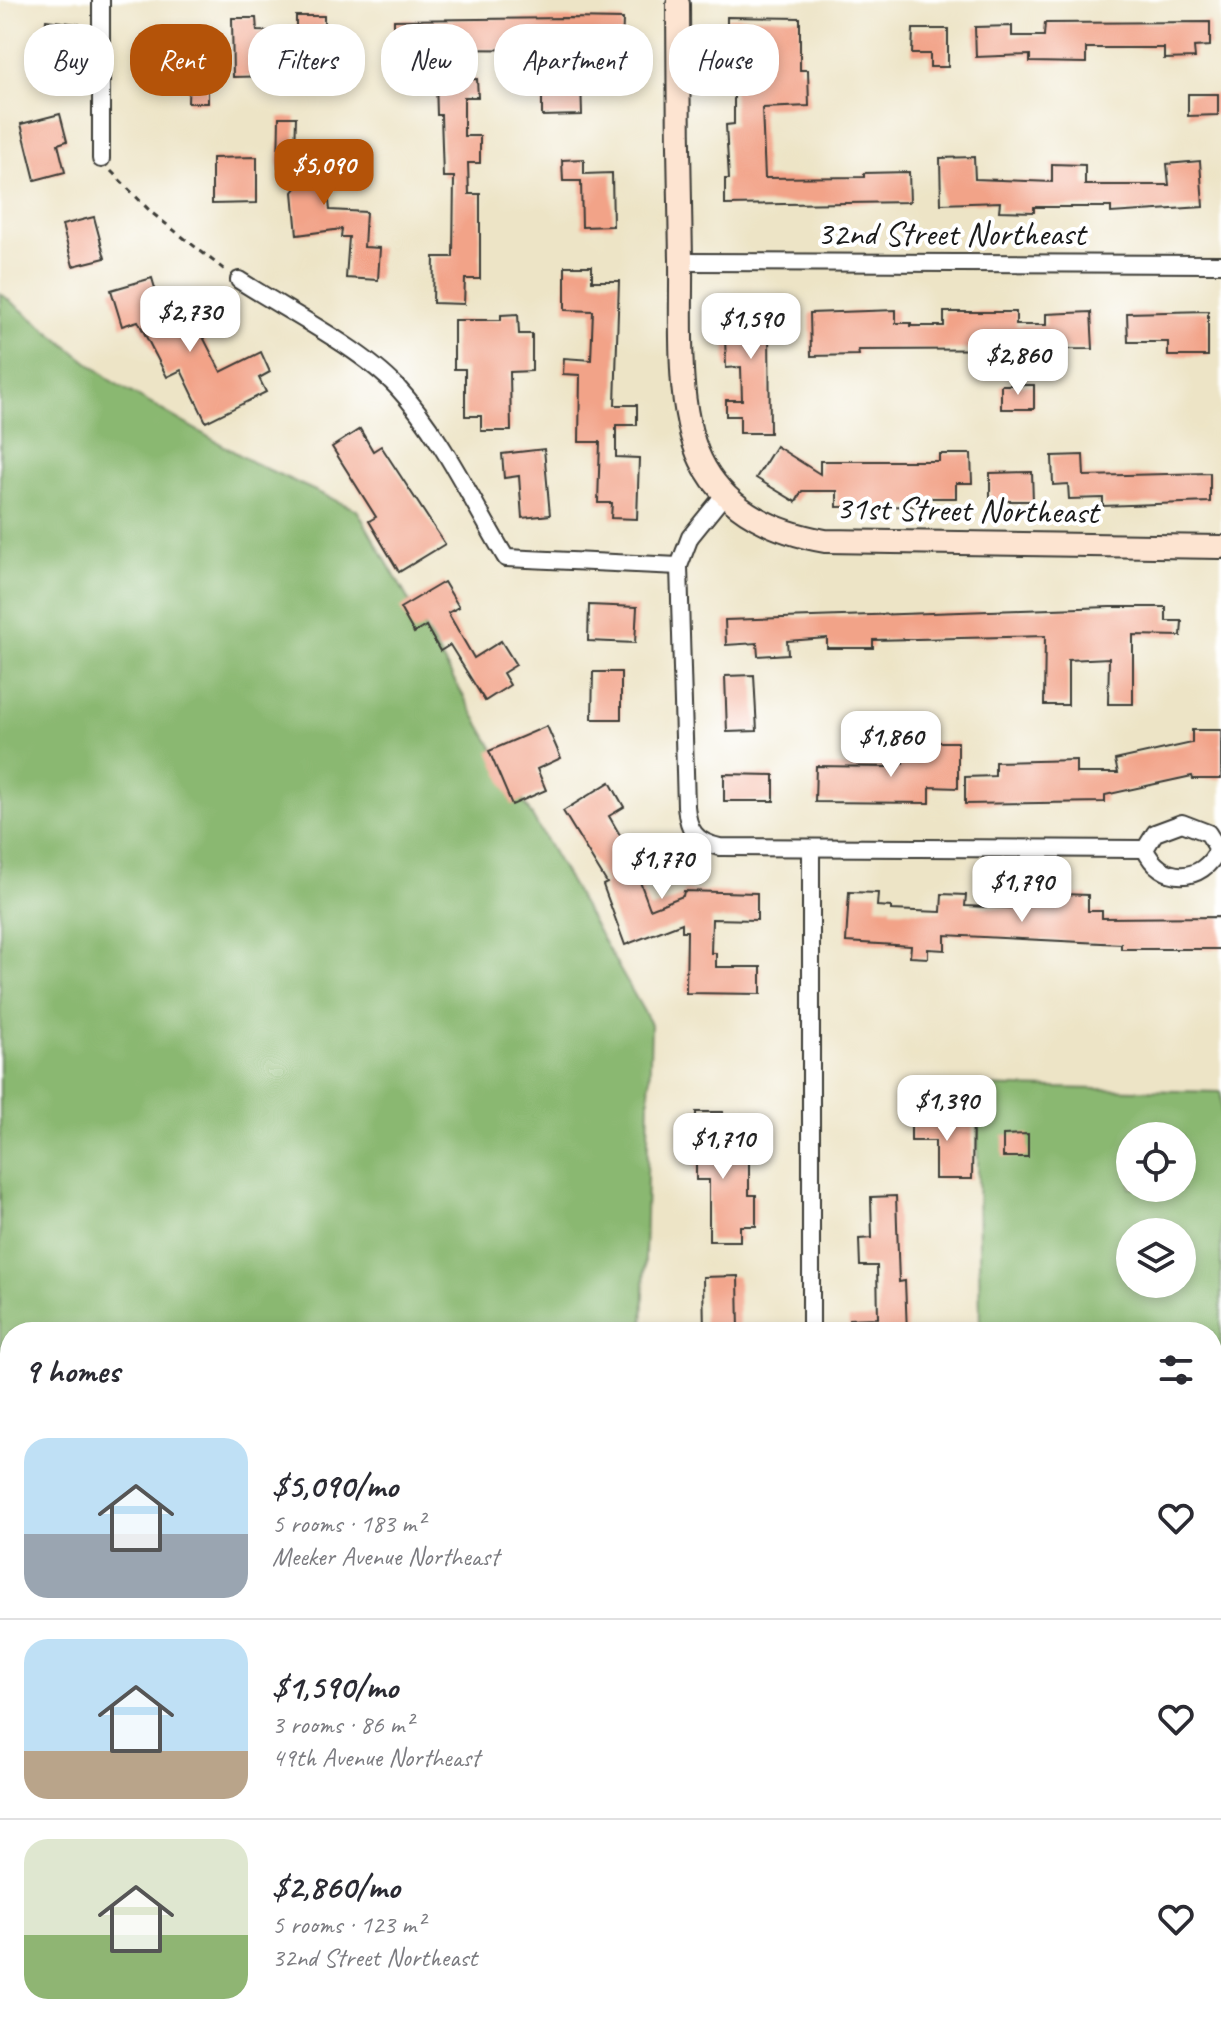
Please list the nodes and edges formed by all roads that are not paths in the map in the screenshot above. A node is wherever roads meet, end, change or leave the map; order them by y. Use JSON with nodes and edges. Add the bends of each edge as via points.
{"nodes":[{"id":1,"x":101,"y":0,"type":"edge"},
{"id":2,"x":678,"y":1,"type":"edge"},
{"id":3,"x":101,"y":159,"type":"road end"},
{"id":4,"x":681,"y":262,"type":"junction"},
{"id":5,"x":1221,"y":264,"type":"edge"},
{"id":6,"x":239,"y":280,"type":"road end"},
{"id":7,"x":724,"y":495,"type":"junction"},
{"id":8,"x":1221,"y":547,"type":"edge"},
{"id":9,"x":679,"y":566,"type":"junction"},
{"id":10,"x":811,"y":849,"type":"junction"},
{"id":11,"x":1145,"y":849,"type":"junction"},
{"id":12,"x":1220,"y":849,"type":"edge"},
{"id":13,"x":811,"y":1322,"type":"edge"}],
"edges":[{"from":1,"to":3,"type":"street"},
{"from":2,"to":4,"type":"street"},
{"from":4,"to":5,"type":"street","name":"32nd Street Northeast"},
{"from":4,"to":7,"type":"street","via":[[690,431],[706,470]]},
{"from":6,"to":9,"type":"street","via":[[397,387],[506,558]]},
{"from":7,"to":8,"type":"street","name":"31st Street Northeast","via":[[775,529],[825,541]]},
{"from":7,"to":9,"type":"street","via":[[690,537]]},
{"from":9,"to":10,"type":"street","via":[[686,806],[693,834],[720,847]]},
{"from":10,"to":11,"type":"street"},
{"from":10,"to":13,"type":"street"},
{"from":11,"to":12,"type":"street","via":[[1155,833],[1182,823],[1208,833]]},
{"from":11,"to":12,"type":"street","via":[[1154,865],[1179,876],[1203,869]]}]}
